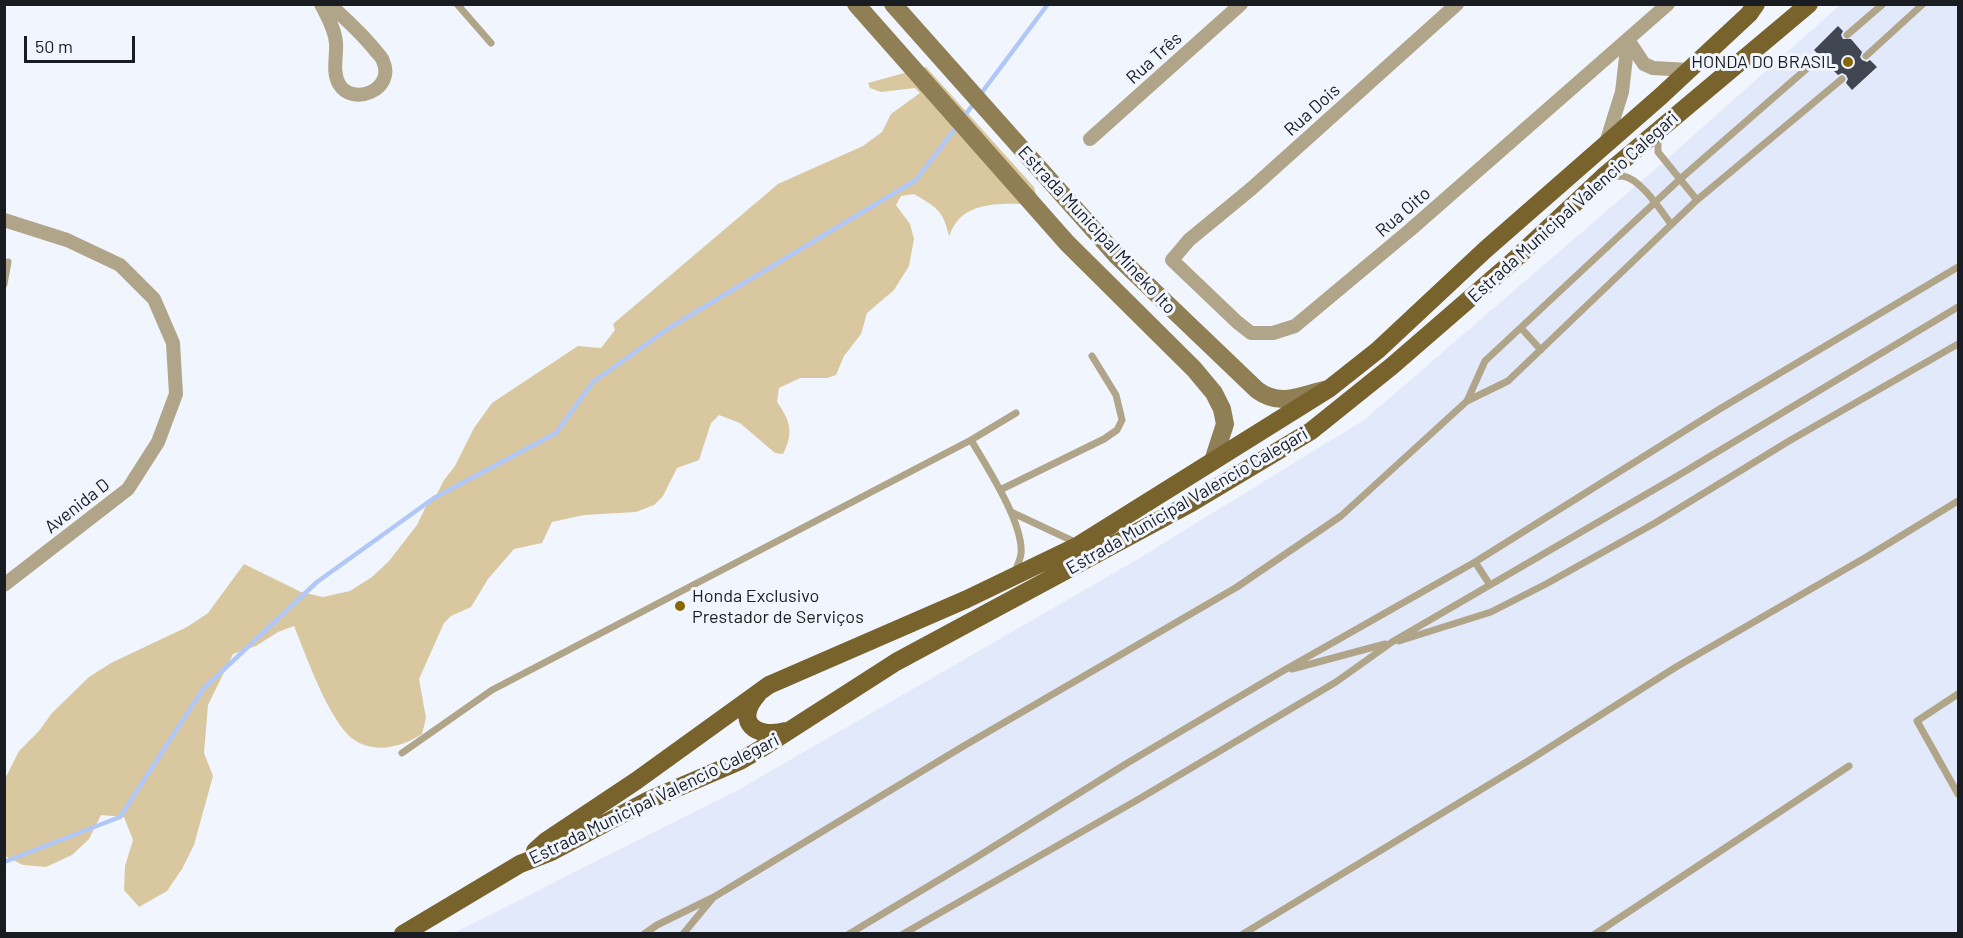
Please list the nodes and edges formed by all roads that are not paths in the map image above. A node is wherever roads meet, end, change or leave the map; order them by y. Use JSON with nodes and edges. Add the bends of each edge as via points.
{"nodes":[{"id":1,"x":321,"y":4,"type":"edge"},
{"id":2,"x":329,"y":4,"type":"edge"},
{"id":3,"x":457,"y":4,"type":"edge"},
{"id":4,"x":856,"y":4,"type":"edge"},
{"id":5,"x":893,"y":4,"type":"edge"},
{"id":6,"x":1241,"y":4,"type":"edge"},
{"id":7,"x":1457,"y":4,"type":"edge"},
{"id":8,"x":1668,"y":4,"type":"edge"},
{"id":9,"x":1756,"y":4,"type":"edge"},
{"id":10,"x":1809,"y":4,"type":"edge"},
{"id":11,"x":1884,"y":4,"type":"edge"},
{"id":12,"x":1923,"y":4,"type":"edge"},
{"id":13,"x":1847,"y":35,"type":"dead end"},
{"id":14,"x":1628,"y":40,"type":"junction"},
{"id":15,"x":491,"y":43,"type":"dead end"},
{"id":16,"x":1866,"y":56,"type":"dead end"},
{"id":17,"x":1820,"y":57,"type":"dead end"},
{"id":18,"x":1689,"y":70,"type":"junction"},
{"id":19,"x":1842,"y":79,"type":"dead end"},
{"id":20,"x":1659,"y":130,"type":"junction"},
{"id":21,"x":1090,"y":139,"type":"dead end"},
{"id":22,"x":1605,"y":146,"type":"junction"},
{"id":23,"x":1603,"y":177,"type":"junction"},
{"id":24,"x":1679,"y":180,"type":"junction"},
{"id":25,"x":1697,"y":200,"type":"junction"},
{"id":26,"x":1655,"y":202,"type":"junction"},
{"id":27,"x":4,"y":220,"type":"edge"},
{"id":28,"x":1671,"y":224,"type":"junction"},
{"id":29,"x":1189,"y":240,"type":"joint"},
{"id":30,"x":8,"y":262,"type":"dead end"},
{"id":31,"x":1959,"y":267,"type":"edge"},
{"id":32,"x":4,"y":284,"type":"edge"},
{"id":33,"x":1959,"y":307,"type":"edge"},
{"id":34,"x":1521,"y":328,"type":"junction"},
{"id":35,"x":1959,"y":344,"type":"edge"},
{"id":36,"x":1541,"y":350,"type":"junction"},
{"id":37,"x":1092,"y":356,"type":"dead end"},
{"id":38,"x":1330,"y":388,"type":"junction"},
{"id":39,"x":1467,"y":401,"type":"junction"},
{"id":40,"x":1016,"y":413,"type":"dead end"},
{"id":41,"x":971,"y":440,"type":"junction"},
{"id":42,"x":1213,"y":461,"type":"junction"},
{"id":43,"x":1000,"y":490,"type":"junction"},
{"id":44,"x":1959,"y":501,"type":"edge"},
{"id":45,"x":1011,"y":512,"type":"junction"},
{"id":46,"x":1079,"y":544,"type":"junction"},
{"id":47,"x":1475,"y":562,"type":"junction"},
{"id":48,"x":1014,"y":577,"type":"junction"},
{"id":49,"x":4,"y":585,"type":"edge"},
{"id":50,"x":1490,"y":585,"type":"junction"},
{"id":51,"x":1392,"y":642,"type":"junction"},
{"id":52,"x":1281,"y":672,"type":"junction"},
{"id":53,"x":769,"y":685,"type":"junction"},
{"id":54,"x":1959,"y":694,"type":"edge"},
{"id":55,"x":795,"y":729,"type":"junction"},
{"id":56,"x":402,"y":753,"type":"dead end"},
{"id":57,"x":1849,"y":766,"type":"dead end"},
{"id":58,"x":1959,"y":794,"type":"edge"},
{"id":59,"x":520,"y":864,"type":"junction"},
{"id":60,"x":714,"y":897,"type":"junction"},
{"id":61,"x":403,"y":933,"type":"edge"},
{"id":62,"x":644,"y":933,"type":"edge"},
{"id":63,"x":683,"y":933,"type":"edge"},
{"id":64,"x":849,"y":933,"type":"edge"},
{"id":65,"x":903,"y":933,"type":"edge"},
{"id":66,"x":1243,"y":933,"type":"edge"},
{"id":67,"x":1595,"y":933,"type":"edge"}],
"edges":[{"from":1,"to":2,"type":"street","via":[[336,42],[339,83],[354,93],[377,90],[386,73],[383,60],[358,28]]},
{"from":3,"to":15,"type":"lane"},
{"from":4,"to":42,"type":"street","name":"Estrada Municipal Mineko Ito","via":[[1067,243],[1214,393],[1225,424]]},
{"from":5,"to":38,"type":"street","name":"Estrada Municipal Mineko Ito","via":[[1117,256],[1257,390],[1284,400]]},
{"from":6,"to":21,"type":"street","name":"Rua Três"},
{"from":7,"to":29,"type":"street","name":"Rua Dois"},
{"from":8,"to":14,"type":"street","name":"Rua Oito"},
{"from":9,"to":18,"type":"main road","name":"Estrada Municipal Valencio Calegari"},
{"from":10,"to":20,"type":"main road","name":"Estrada Municipal Valencio Calegari"},
{"from":11,"to":13,"type":"lane"},
{"from":12,"to":16,"type":"lane"},
{"from":14,"to":18,"type":"street","via":[[1644,64]]},
{"from":14,"to":22,"type":"street","via":[[1622,92]]},
{"from":14,"to":29,"type":"street","name":"Rua Oito","via":[[1295,326],[1273,333],[1251,333],[1237,322],[1172,260]]},
{"from":17,"to":24,"type":"lane"},
{"from":18,"to":22,"type":"main road","name":"Estrada Municipal Valencio Calegari"},
{"from":19,"to":25,"type":"lane"},
{"from":20,"to":23,"type":"main road","name":"Estrada Municipal Valencio Calegari"},
{"from":20,"to":24,"type":"lane","via":[[1658,152]]},
{"from":22,"to":38,"type":"main road","name":"Estrada Municipal Valencio Calegari","via":[[1378,350]]},
{"from":23,"to":26,"type":"lane","via":[[1624,176],[1633,180]]},
{"from":23,"to":55,"type":"main road","name":"Estrada Municipal Valencio Calegari","via":[[1410,351],[1311,431],[1191,503],[896,662]]},
{"from":24,"to":25,"type":"lane"},
{"from":24,"to":26,"type":"lane"},
{"from":25,"to":28,"type":"lane"},
{"from":26,"to":28,"type":"lane"},
{"from":26,"to":34,"type":"lane"},
{"from":27,"to":49,"type":"street","name":"Avenida D","via":[[67,240],[120,265],[154,299],[173,343],[176,394],[158,442],[128,489]]},
{"from":28,"to":36,"type":"lane"},
{"from":30,"to":32,"type":"lane"},
{"from":31,"to":47,"type":"lane","via":[[1718,410]]},
{"from":33,"to":50,"type":"lane"},
{"from":34,"to":36,"type":"lane"},
{"from":34,"to":39,"type":"lane","via":[[1485,361]]},
{"from":35,"to":51,"type":"lane","via":[[1546,584],[1491,612]]},
{"from":36,"to":39,"type":"lane","via":[[1508,381]]},
{"from":37,"to":43,"type":"lane","via":[[1116,395],[1122,420],[1117,430]]},
{"from":38,"to":42,"type":"main road","name":"Estrada Municipal Valencio Calegari"},
{"from":39,"to":60,"type":"lane","via":[[1341,516],[1237,587]]},
{"from":40,"to":41,"type":"lane"},
{"from":41,"to":43,"type":"lane"},
{"from":41,"to":56,"type":"lane","via":[[492,690]]},
{"from":42,"to":46,"type":"main road","name":"Estrada Municipal Valencio Calegari"},
{"from":43,"to":45,"type":"lane"},
{"from":44,"to":66,"type":"lane","via":[[1676,667]]},
{"from":45,"to":46,"type":"lane"},
{"from":45,"to":48,"type":"lane","via":[[1018,527],[1021,554]]},
{"from":46,"to":48,"type":"main road","name":"Estrada Municipal Valencio Calegari"},
{"from":47,"to":50,"type":"lane"},
{"from":47,"to":52,"type":"lane"},
{"from":48,"to":53,"type":"main road","name":"Estrada Municipal Valencio Calegari"},
{"from":50,"to":51,"type":"lane"},
{"from":51,"to":52,"type":"lane"},
{"from":51,"to":65,"type":"lane","via":[[1326,688]]},
{"from":52,"to":64,"type":"lane"},
{"from":53,"to":55,"type":"main road","via":[[749,706],[748,722],[766,734]]},
{"from":53,"to":59,"type":"main road","name":"Estrada Municipal Valencio Calegari","via":[[546,841]]},
{"from":54,"to":58,"type":"lane","via":[[1917,721]]},
{"from":55,"to":59,"type":"main road","name":"Estrada Municipal Valencio Calegari","via":[[740,761]]},
{"from":57,"to":67,"type":"lane"},
{"from":59,"to":61,"type":"main road","name":"Estrada Municipal Valencio Calegari"},
{"from":60,"to":62,"type":"lane"},
{"from":60,"to":63,"type":"lane"}]}
